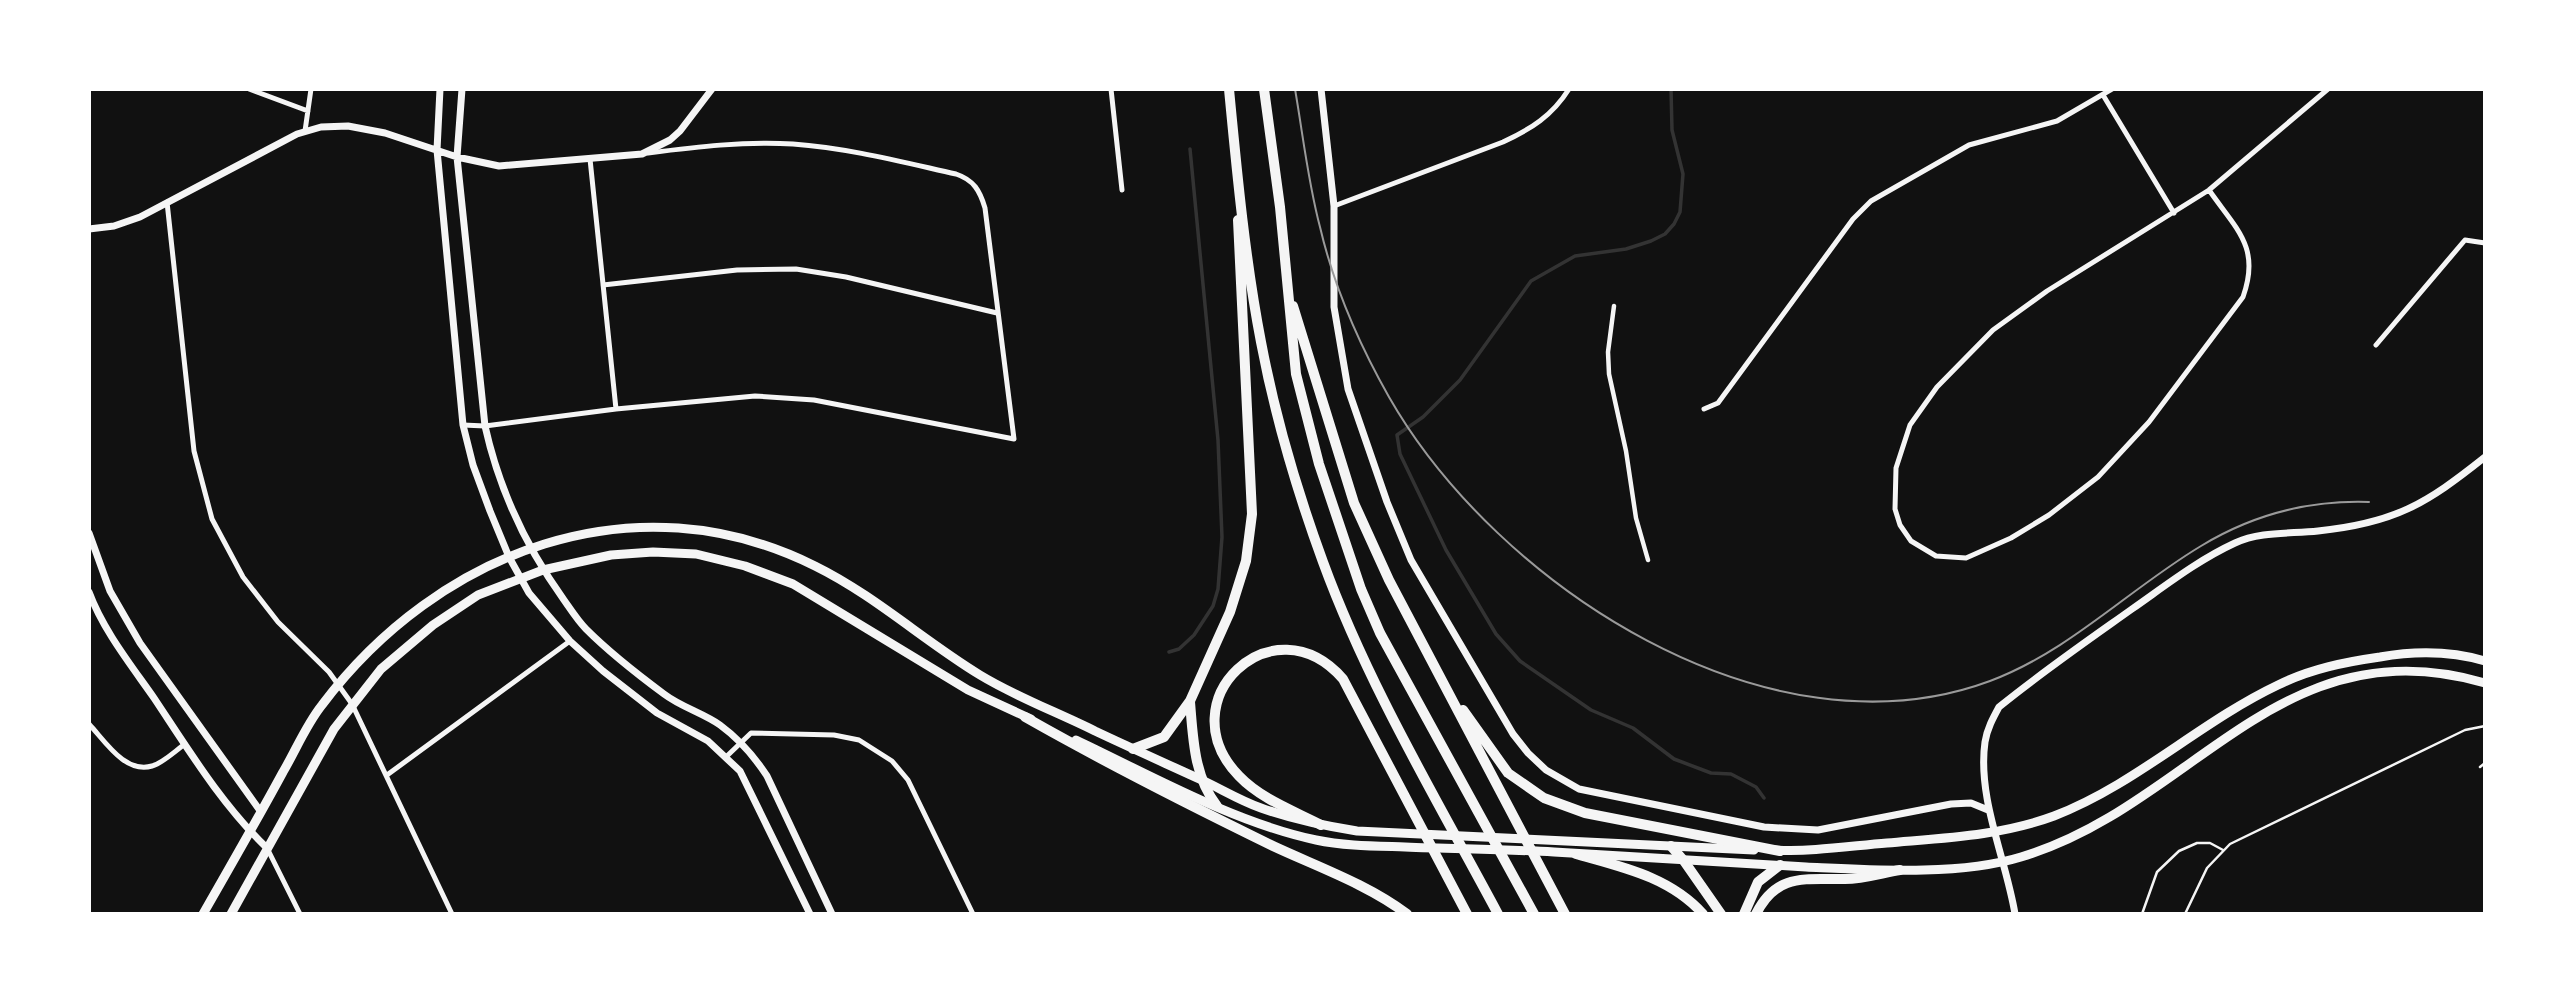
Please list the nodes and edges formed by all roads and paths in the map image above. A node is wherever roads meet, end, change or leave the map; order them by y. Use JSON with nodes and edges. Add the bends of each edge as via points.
{"nodes":[{"id":1,"x":248,"y":89,"type":"edge"},
{"id":2,"x":311,"y":89,"type":"edge"},
{"id":3,"x":440,"y":89,"type":"edge"},
{"id":4,"x":462,"y":89,"type":"edge"},
{"id":5,"x":712,"y":89,"type":"edge"},
{"id":6,"x":1111,"y":89,"type":"edge"},
{"id":7,"x":1229,"y":89,"type":"edge"},
{"id":8,"x":1264,"y":89,"type":"edge"},
{"id":9,"x":1321,"y":89,"type":"edge"},
{"id":10,"x":1569,"y":89,"type":"edge"},
{"id":11,"x":2112,"y":89,"type":"edge"},
{"id":12,"x":2328,"y":89,"type":"edge"},
{"id":13,"x":2103,"y":95,"type":"junction"},
{"id":14,"x":308,"y":111,"type":"junction"},
{"id":15,"x":305,"y":131,"type":"junction"},
{"id":16,"x":437,"y":150,"type":"junction"},
{"id":17,"x":1235,"y":152,"type":"junction"},
{"id":18,"x":642,"y":154,"type":"junction"},
{"id":19,"x":457,"y":157,"type":"junction"},
{"id":20,"x":590,"y":159,"type":"junction"},
{"id":21,"x":1122,"y":190,"type":"dead end"},
{"id":22,"x":2209,"y":190,"type":"junction"},
{"id":23,"x":167,"y":202,"type":"junction"},
{"id":24,"x":1334,"y":206,"type":"junction"},
{"id":25,"x":2175,"y":213,"type":"junction"},
{"id":26,"x":89,"y":229,"type":"edge"},
{"id":27,"x":2485,"y":243,"type":"edge"},
{"id":28,"x":1286,"y":284,"type":"junction"},
{"id":29,"x":603,"y":285,"type":"junction"},
{"id":30,"x":1614,"y":306,"type":"dead end"},
{"id":31,"x":997,"y":313,"type":"junction"},
{"id":32,"x":2376,"y":345,"type":"dead end"},
{"id":33,"x":1704,"y":409,"type":"dead end"},
{"id":34,"x":616,"y":410,"type":"junction"},
{"id":35,"x":463,"y":425,"type":"junction"},
{"id":36,"x":485,"y":426,"type":"junction"},
{"id":37,"x":2485,"y":457,"type":"edge"},
{"id":38,"x":89,"y":533,"type":"edge"},
{"id":39,"x":531,"y":548,"type":"junction"},
{"id":40,"x":509,"y":557,"type":"junction"},
{"id":41,"x":1648,"y":560,"type":"dead end"},
{"id":42,"x":543,"y":570,"type":"junction"},
{"id":43,"x":520,"y":578,"type":"junction"},
{"id":44,"x":89,"y":592,"type":"edge"},
{"id":45,"x":570,"y":641,"type":"junction"},
{"id":46,"x":1429,"y":658,"type":"junction"},
{"id":47,"x":2485,"y":661,"type":"edge"},
{"id":48,"x":2459,"y":676,"type":"junction"},
{"id":49,"x":2485,"y":676,"type":"edge"},
{"id":50,"x":2485,"y":683,"type":"edge"},
{"id":51,"x":339,"y":685,"type":"junction"},
{"id":52,"x":1190,"y":701,"type":"junction"},
{"id":53,"x":352,"y":704,"type":"junction"},
{"id":54,"x":1025,"y":717,"type":"junction"},
{"id":55,"x":89,"y":724,"type":"edge"},
{"id":56,"x":2485,"y":726,"type":"edge"},
{"id":57,"x":740,"y":742,"type":"junction"},
{"id":58,"x":185,"y":744,"type":"junction"},
{"id":59,"x":1133,"y":749,"type":"junction"},
{"id":60,"x":727,"y":756,"type":"junction"},
{"id":61,"x":2485,"y":764,"type":"edge"},
{"id":62,"x":2480,"y":767,"type":"dead end"},
{"id":63,"x":387,"y":775,"type":"junction"},
{"id":64,"x":1200,"y":779,"type":"junction"},
{"id":65,"x":1217,"y":806,"type":"junction"},
{"id":66,"x":1988,"y":810,"type":"junction"},
{"id":67,"x":261,"y":811,"type":"junction"},
{"id":68,"x":1321,"y":825,"type":"junction"},
{"id":69,"x":251,"y":832,"type":"junction"},
{"id":70,"x":1995,"y":832,"type":"junction"},
{"id":71,"x":1671,"y":846,"type":"junction"},
{"id":72,"x":267,"y":848,"type":"junction"},
{"id":73,"x":2222,"y":850,"type":"junction"},
{"id":74,"x":1780,"y":851,"type":"junction"},
{"id":75,"x":1576,"y":854,"type":"junction"},
{"id":76,"x":1684,"y":861,"type":"junction"},
{"id":77,"x":2003,"y":862,"type":"junction"},
{"id":78,"x":1780,"y":865,"type":"junction"},
{"id":79,"x":1900,"y":870,"type":"junction"},
{"id":80,"x":203,"y":914,"type":"edge"},
{"id":81,"x":231,"y":914,"type":"edge"},
{"id":82,"x":300,"y":914,"type":"edge"},
{"id":83,"x":452,"y":914,"type":"edge"},
{"id":84,"x":810,"y":914,"type":"edge"},
{"id":85,"x":832,"y":914,"type":"edge"},
{"id":86,"x":973,"y":914,"type":"edge"},
{"id":87,"x":1407,"y":914,"type":"edge"},
{"id":88,"x":1467,"y":914,"type":"edge"},
{"id":89,"x":1497,"y":914,"type":"edge"},
{"id":90,"x":1534,"y":914,"type":"edge"},
{"id":91,"x":1565,"y":914,"type":"edge"},
{"id":92,"x":1703,"y":914,"type":"edge"},
{"id":93,"x":1721,"y":914,"type":"edge"},
{"id":94,"x":1744,"y":914,"type":"edge"},
{"id":95,"x":1756,"y":914,"type":"edge"},
{"id":96,"x":2015,"y":914,"type":"edge"},
{"id":97,"x":2142,"y":914,"type":"edge"},
{"id":98,"x":2185,"y":914,"type":"edge"}],
"edges":[{"from":1,"to":14,"type":"street"},
{"from":2,"to":14,"type":"street"},
{"from":3,"to":16,"type":"street"},
{"from":4,"to":19,"type":"street"},
{"from":5,"to":18,"type":"street","via":[[680,131]]},
{"from":6,"to":21,"type":"street"},
{"from":7,"to":17,"type":"highway"},
{"from":8,"to":28,"type":"highway"},
{"from":9,"to":24,"type":"street"},
{"from":10,"to":24,"type":"street","via":[[1530,130]]},
{"from":11,"to":13,"type":"street"},
{"from":12,"to":22,"type":"street"},
{"from":13,"to":25,"type":"street"},
{"from":13,"to":33,"type":"street","via":[[2057,121],[1969,145],[1871,201],[1718,403]]},
{"from":14,"to":15,"type":"street"},
{"from":15,"to":16,"type":"street","via":[[348,126]]},
{"from":15,"to":23,"type":"street"},
{"from":16,"to":19,"type":"street"},
{"from":16,"to":35,"type":"street"},
{"from":17,"to":52,"type":"highway","via":[[1252,514],[1246,561],[1230,612]]},
{"from":17,"to":89,"type":"highway","via":[[1261,342],[1293,474],[1315,541],[1386,705]]},
{"from":18,"to":20,"type":"street"},
{"from":18,"to":31,"type":"street","via":[[720,145],[822,147],[956,174],[974,184],[985,208]]},
{"from":19,"to":20,"type":"street","via":[[499,166]]},
{"from":19,"to":36,"type":"street"},
{"from":20,"to":29,"type":"street"},
{"from":22,"to":25,"type":"street"},
{"from":22,"to":25,"type":"street","via":[[2246,244],[2250,277],[2243,297],[2149,422],[2098,477],[2011,538],[1966,558],[1936,556],[1911,541],[1895,509],[1896,468],[1910,425],[1937,387],[1993,330],[2047,291]]},
{"from":23,"to":26,"type":"street","via":[[127,222]]},
{"from":23,"to":51,"type":"street","via":[[194,451],[212,519],[243,577],[278,622]]},
{"from":24,"to":66,"type":"street","via":[[1334,307],[1348,389],[1387,502],[1431,595],[1513,734],[1536,762],[1591,793],[1763,827],[1818,830],[1971,803]]},
{"from":27,"to":32,"type":"street","via":[[2465,240]]},
{"from":28,"to":46,"type":"highway","via":[[1354,503]]},
{"from":28,"to":90,"type":"highway","via":[[1296,374],[1319,464],[1362,589],[1384,642]]},
{"from":29,"to":31,"type":"street","via":[[737,270],[796,269]]},
{"from":29,"to":34,"type":"street"},
{"from":30,"to":41,"type":"street","via":[[1609,374]]},
{"from":31,"to":34,"type":"street","via":[[1014,439],[814,400],[755,396]]},
{"from":34,"to":36,"type":"street"},
{"from":35,"to":36,"type":"street"},
{"from":35,"to":40,"type":"street","via":[[473,465]]},
{"from":36,"to":39,"type":"street","via":[[508,504]]},
{"from":37,"to":66,"type":"street","via":[[2444,490],[2400,513],[2352,527],[2262,535],[2236,542],[2188,570],[1999,707],[1985,740]]},
{"from":38,"to":67,"type":"street","via":[[110,591],[140,642]]},
{"from":39,"to":40,"type":"main road"},
{"from":39,"to":42,"type":"street"},
{"from":39,"to":59,"type":"main road","via":[[587,533],[659,526],[756,541],[837,578],[981,676]]},
{"from":40,"to":43,"type":"street"},
{"from":40,"to":51,"type":"main road","via":[[416,611],[369,648]]},
{"from":42,"to":43,"type":"main road"},
{"from":42,"to":54,"type":"main road","via":[[611,555],[653,552],[696,554],[745,566],[793,584],[968,690]]},
{"from":42,"to":57,"type":"street","via":[[584,627],[615,656]]},
{"from":43,"to":45,"type":"street"},
{"from":43,"to":53,"type":"main road","via":[[478,595],[433,625],[380,669]]},
{"from":44,"to":58,"type":"street","via":[[116,643]]},
{"from":45,"to":60,"type":"street","via":[[657,713]]},
{"from":45,"to":63,"type":"street"},
{"from":46,"to":74,"type":"highway","via":[[1508,773],[1544,798],[1586,813]]},
{"from":46,"to":91,"type":"highway"},
{"from":47,"to":70,"type":"main road","via":[[2435,653],[2396,654],[2305,673],[2238,707],[2077,805]]},
{"from":48,"to":49,"type":"main road"},
{"from":48,"to":50,"type":"main road"},
{"from":48,"to":77,"type":"main road","via":[[2373,673],[2293,697],[2256,717],[2113,817],[2062,843]]},
{"from":51,"to":53,"type":"street"},
{"from":51,"to":67,"type":"main road","via":[[320,708]]},
{"from":52,"to":59,"type":"highway","via":[[1164,737]]},
{"from":52,"to":64,"type":"highway"},
{"from":53,"to":63,"type":"street"},
{"from":53,"to":72,"type":"main road"},
{"from":54,"to":65,"type":"main road"},
{"from":54,"to":87,"type":"highway","via":[[1107,763],[1359,885]]},
{"from":55,"to":58,"type":"street","via":[[122,760],[141,767],[153,766]]},
{"from":56,"to":73,"type":"lane","via":[[2424,749]]},
{"from":57,"to":60,"type":"street"},
{"from":57,"to":85,"type":"street","via":[[766,776]]},
{"from":57,"to":86,"type":"street","via":[[751,733],[834,735],[859,740],[892,761],[908,780]]},
{"from":58,"to":69,"type":"street"},
{"from":59,"to":64,"type":"main road"},
{"from":60,"to":84,"type":"street","via":[[749,785]]},
{"from":61,"to":62,"type":"lane"},
{"from":63,"to":83,"type":"street"},
{"from":64,"to":65,"type":"highway"},
{"from":64,"to":68,"type":"main road","via":[[1259,807]]},
{"from":65,"to":75,"type":"main road","via":[[1264,826],[1350,845]]},
{"from":66,"to":70,"type":"street"},
{"from":67,"to":69,"type":"main road"},
{"from":68,"to":71,"type":"main road","via":[[1357,831]]},
{"from":68,"to":88,"type":"highway","via":[[1249,786],[1229,765],[1217,741],[1214,722],[1220,692],[1237,668],[1258,654],[1298,650],[1333,667],[1343,679]]},
{"from":69,"to":72,"type":"street"},
{"from":69,"to":80,"type":"main road"},
{"from":70,"to":74,"type":"main road"},
{"from":70,"to":77,"type":"street"},
{"from":71,"to":74,"type":"main road"},
{"from":71,"to":76,"type":"highway"},
{"from":72,"to":81,"type":"main road"},
{"from":72,"to":82,"type":"street"},
{"from":73,"to":97,"type":"lane","via":[[2210,843],[2197,843],[2173,856],[2157,872]]},
{"from":73,"to":98,"type":"lane","via":[[2202,875]]},
{"from":75,"to":76,"type":"main road"},
{"from":75,"to":92,"type":"highway","via":[[1656,880],[1689,899]]},
{"from":76,"to":78,"type":"main road"},
{"from":76,"to":93,"type":"highway"},
{"from":77,"to":79,"type":"main road"},
{"from":77,"to":96,"type":"street"},
{"from":78,"to":79,"type":"main road"},
{"from":78,"to":94,"type":"highway","via":[[1758,882]]},
{"from":79,"to":95,"type":"highway","via":[[1848,879],[1789,881],[1767,896]]}]}
